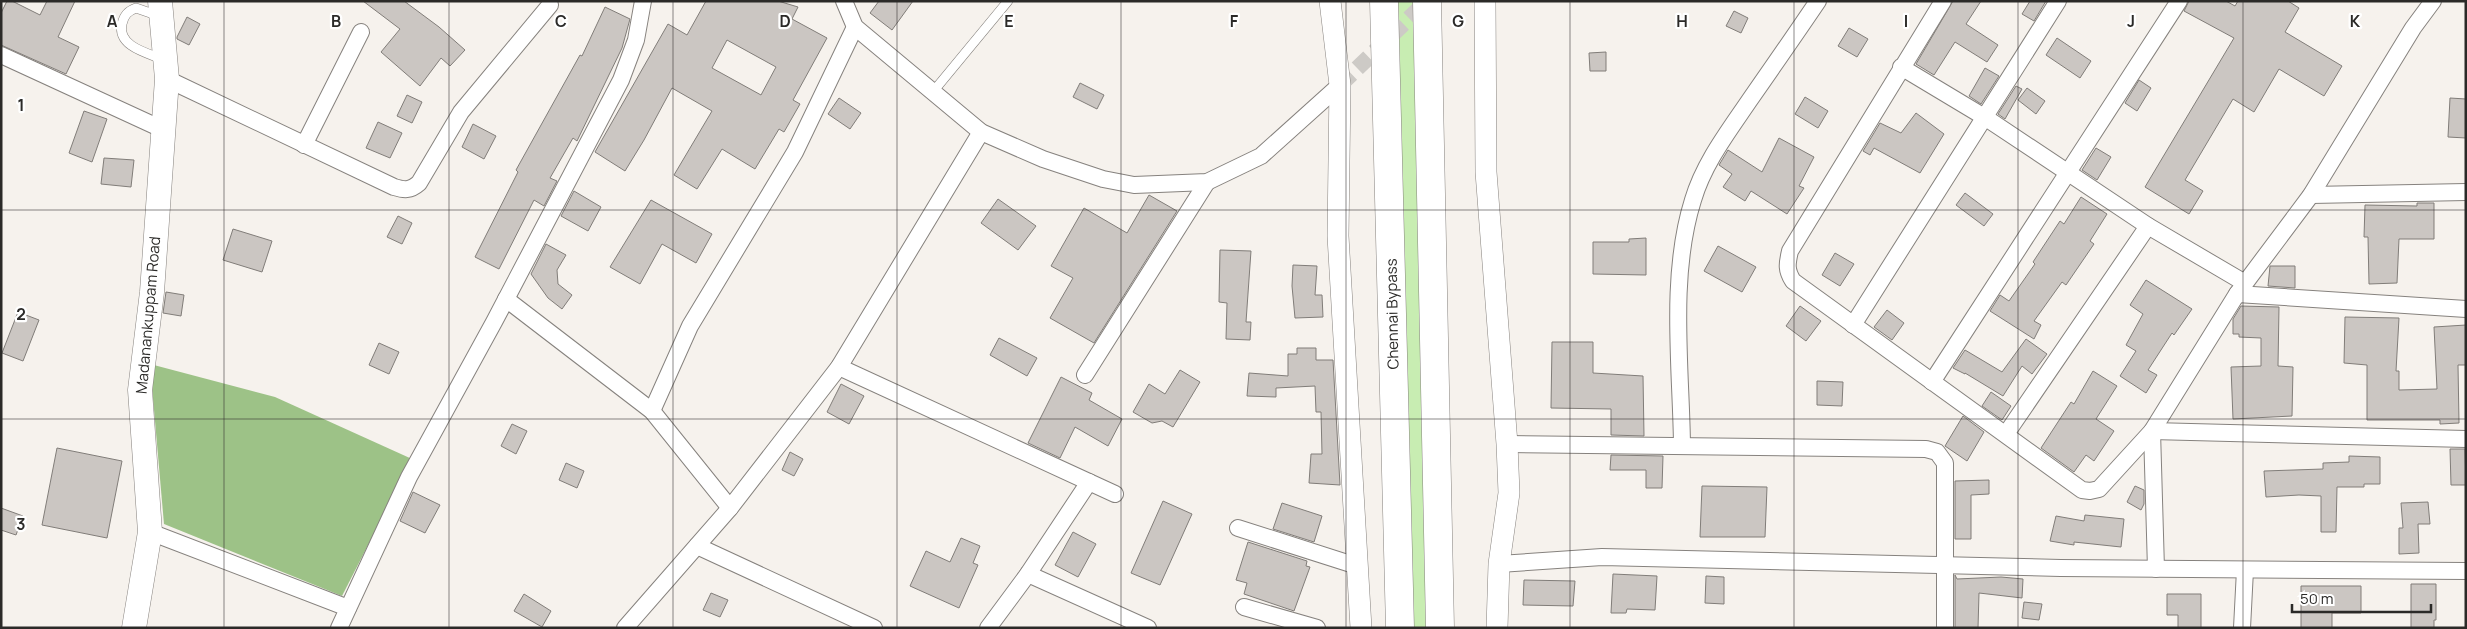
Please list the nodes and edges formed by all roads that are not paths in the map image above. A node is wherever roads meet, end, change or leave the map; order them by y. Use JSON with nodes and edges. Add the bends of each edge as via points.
{"nodes":[{"id":1,"x":642,"y":1,"type":"edge"},
{"id":2,"x":844,"y":1,"type":"edge"},
{"id":3,"x":1008,"y":1,"type":"edge"},
{"id":4,"x":1330,"y":1,"type":"edge"},
{"id":5,"x":1384,"y":1,"type":"edge"},
{"id":6,"x":1427,"y":1,"type":"edge"},
{"id":7,"x":1485,"y":1,"type":"edge"},
{"id":8,"x":1818,"y":1,"type":"edge"},
{"id":9,"x":1943,"y":1,"type":"edge"},
{"id":10,"x":2058,"y":1,"type":"edge"},
{"id":11,"x":2179,"y":1,"type":"edge"},
{"id":12,"x":2434,"y":1,"type":"edge"},
{"id":13,"x":548,"y":3,"type":"edge"},
{"id":14,"x":159,"y":6,"type":"edge"},
{"id":15,"x":855,"y":27,"type":"junction"},
{"id":16,"x":361,"y":32,"type":"dead end"},
{"id":17,"x":1,"y":55,"type":"edge"},
{"id":18,"x":1901,"y":67,"type":"junction"},
{"id":19,"x":166,"y":70,"type":"junction"},
{"id":20,"x":1340,"y":86,"type":"junction"},
{"id":21,"x":932,"y":93,"type":"junction"},
{"id":22,"x":1986,"y":118,"type":"junction"},
{"id":23,"x":164,"y":130,"type":"junction"},
{"id":24,"x":981,"y":132,"type":"junction"},
{"id":25,"x":304,"y":146,"type":"junction"},
{"id":26,"x":2067,"y":173,"type":"junction"},
{"id":27,"x":1207,"y":182,"type":"junction"},
{"id":28,"x":2466,"y":192,"type":"edge"},
{"id":29,"x":2311,"y":195,"type":"junction"},
{"id":30,"x":2148,"y":226,"type":"junction"},
{"id":31,"x":2241,"y":289,"type":"junction"},
{"id":32,"x":506,"y":299,"type":"junction"},
{"id":33,"x":2466,"y":309,"type":"edge"},
{"id":34,"x":1853,"y":325,"type":"junction"},
{"id":35,"x":840,"y":367,"type":"junction"},
{"id":36,"x":1085,"y":375,"type":"dead end"},
{"id":37,"x":1932,"y":382,"type":"junction"},
{"id":38,"x":652,"y":411,"type":"junction"},
{"id":39,"x":2152,"y":431,"type":"junction"},
{"id":40,"x":2006,"y":434,"type":"junction"},
{"id":41,"x":2466,"y":439,"type":"edge"},
{"id":42,"x":1507,"y":444,"type":"junction"},
{"id":43,"x":1682,"y":445,"type":"junction"},
{"id":44,"x":1089,"y":482,"type":"junction"},
{"id":45,"x":1115,"y":494,"type":"dead end"},
{"id":46,"x":730,"y":508,"type":"junction"},
{"id":47,"x":1238,"y":528,"type":"dead end"},
{"id":48,"x":150,"y":532,"type":"junction"},
{"id":49,"x":697,"y":546,"type":"junction"},
{"id":50,"x":1499,"y":564,"type":"junction"},
{"id":51,"x":1944,"y":565,"type":"junction"},
{"id":52,"x":1357,"y":566,"type":"junction"},
{"id":53,"x":2156,"y":569,"type":"junction"},
{"id":54,"x":2245,"y":570,"type":"junction"},
{"id":55,"x":2466,"y":571,"type":"edge"},
{"id":56,"x":1028,"y":574,"type":"junction"},
{"id":57,"x":1244,"y":607,"type":"dead end"},
{"id":58,"x":348,"y":608,"type":"junction"},
{"id":59,"x":134,"y":628,"type":"edge"},
{"id":60,"x":338,"y":628,"type":"edge"},
{"id":61,"x":625,"y":628,"type":"edge"},
{"id":62,"x":874,"y":628,"type":"edge"},
{"id":63,"x":988,"y":628,"type":"edge"},
{"id":64,"x":1148,"y":628,"type":"edge"},
{"id":65,"x":1318,"y":628,"type":"edge"},
{"id":66,"x":1361,"y":628,"type":"edge"},
{"id":67,"x":1400,"y":628,"type":"edge"},
{"id":68,"x":1440,"y":628,"type":"edge"},
{"id":69,"x":1497,"y":628,"type":"edge"},
{"id":70,"x":1945,"y":628,"type":"edge"},
{"id":71,"x":2242,"y":628,"type":"edge"}],
"edges":[{"from":1,"to":32,"type":"street","via":[[636,40],[621,80]]},
{"from":2,"to":15,"type":"street"},
{"from":3,"to":21,"type":"lane"},
{"from":4,"to":20,"type":"street"},
{"from":5,"to":67,"type":"highway","name":"Chennai Bypass"},
{"from":6,"to":68,"type":"highway"},
{"from":7,"to":42,"type":"street","via":[[1486,172]]},
{"from":8,"to":43,"type":"street","via":[[1722,141],[1693,199],[1679,286]]},
{"from":9,"to":18,"type":"street"},
{"from":10,"to":22,"type":"street"},
{"from":11,"to":26,"type":"street"},
{"from":12,"to":29,"type":"street"},
{"from":13,"to":25,"type":"street","via":[[461,112],[413,189],[394,187]]},
{"from":14,"to":19,"type":"main road","name":"Madanankuppam Road"},
{"from":14,"to":19,"type":"lane","via":[[129,11],[121,27],[125,40]]},
{"from":15,"to":21,"type":"street"},
{"from":15,"to":38,"type":"street","via":[[795,152],[690,326]]},
{"from":16,"to":25,"type":"street"},
{"from":17,"to":23,"type":"street"},
{"from":18,"to":22,"type":"street"},
{"from":18,"to":34,"type":"street","via":[[1790,251],[1787,264],[1788,273],[1794,281]]},
{"from":19,"to":23,"type":"main road","name":"Madanankuppam Road"},
{"from":19,"to":25,"type":"street"},
{"from":20,"to":27,"type":"street","via":[[1261,156]]},
{"from":20,"to":52,"type":"street","via":[[1338,236]]},
{"from":21,"to":24,"type":"street"},
{"from":22,"to":26,"type":"street"},
{"from":22,"to":34,"type":"street"},
{"from":23,"to":48,"type":"main road","name":"Madanankuppam Road","via":[[152,292],[140,390]]},
{"from":24,"to":27,"type":"street","via":[[1103,180],[1134,185]]},
{"from":24,"to":35,"type":"street"},
{"from":26,"to":30,"type":"street"},
{"from":26,"to":37,"type":"street"},
{"from":27,"to":36,"type":"street"},
{"from":28,"to":29,"type":"street"},
{"from":29,"to":31,"type":"street"},
{"from":30,"to":31,"type":"street"},
{"from":30,"to":40,"type":"street"},
{"from":31,"to":33,"type":"street"},
{"from":31,"to":39,"type":"street"},
{"from":32,"to":38,"type":"street"},
{"from":32,"to":58,"type":"street","via":[[408,477]]},
{"from":34,"to":37,"type":"street"},
{"from":35,"to":44,"type":"street"},
{"from":35,"to":46,"type":"street"},
{"from":37,"to":40,"type":"street"},
{"from":38,"to":46,"type":"street"},
{"from":39,"to":40,"type":"street","via":[[2113,476],[2099,489],[2090,491],[2082,490]]},
{"from":39,"to":41,"type":"street"},
{"from":39,"to":53,"type":"street"},
{"from":42,"to":43,"type":"street"},
{"from":42,"to":50,"type":"street","via":[[1508,493]]},
{"from":43,"to":51,"type":"street","via":[[1926,449],[1937,452],[1946,463]]},
{"from":44,"to":45,"type":"street"},
{"from":44,"to":56,"type":"street"},
{"from":46,"to":49,"type":"street"},
{"from":47,"to":52,"type":"street"},
{"from":48,"to":58,"type":"street"},
{"from":48,"to":59,"type":"main road","name":"Madanankuppam Road"},
{"from":49,"to":61,"type":"street"},
{"from":49,"to":62,"type":"street"},
{"from":50,"to":51,"type":"street","via":[[1602,557]]},
{"from":50,"to":69,"type":"street"},
{"from":51,"to":53,"type":"street"},
{"from":51,"to":70,"type":"street"},
{"from":52,"to":66,"type":"street"},
{"from":53,"to":54,"type":"street"},
{"from":54,"to":55,"type":"street"},
{"from":54,"to":71,"type":"street"},
{"from":56,"to":63,"type":"street"},
{"from":56,"to":64,"type":"street"},
{"from":57,"to":65,"type":"street"},
{"from":58,"to":60,"type":"street"}]}
